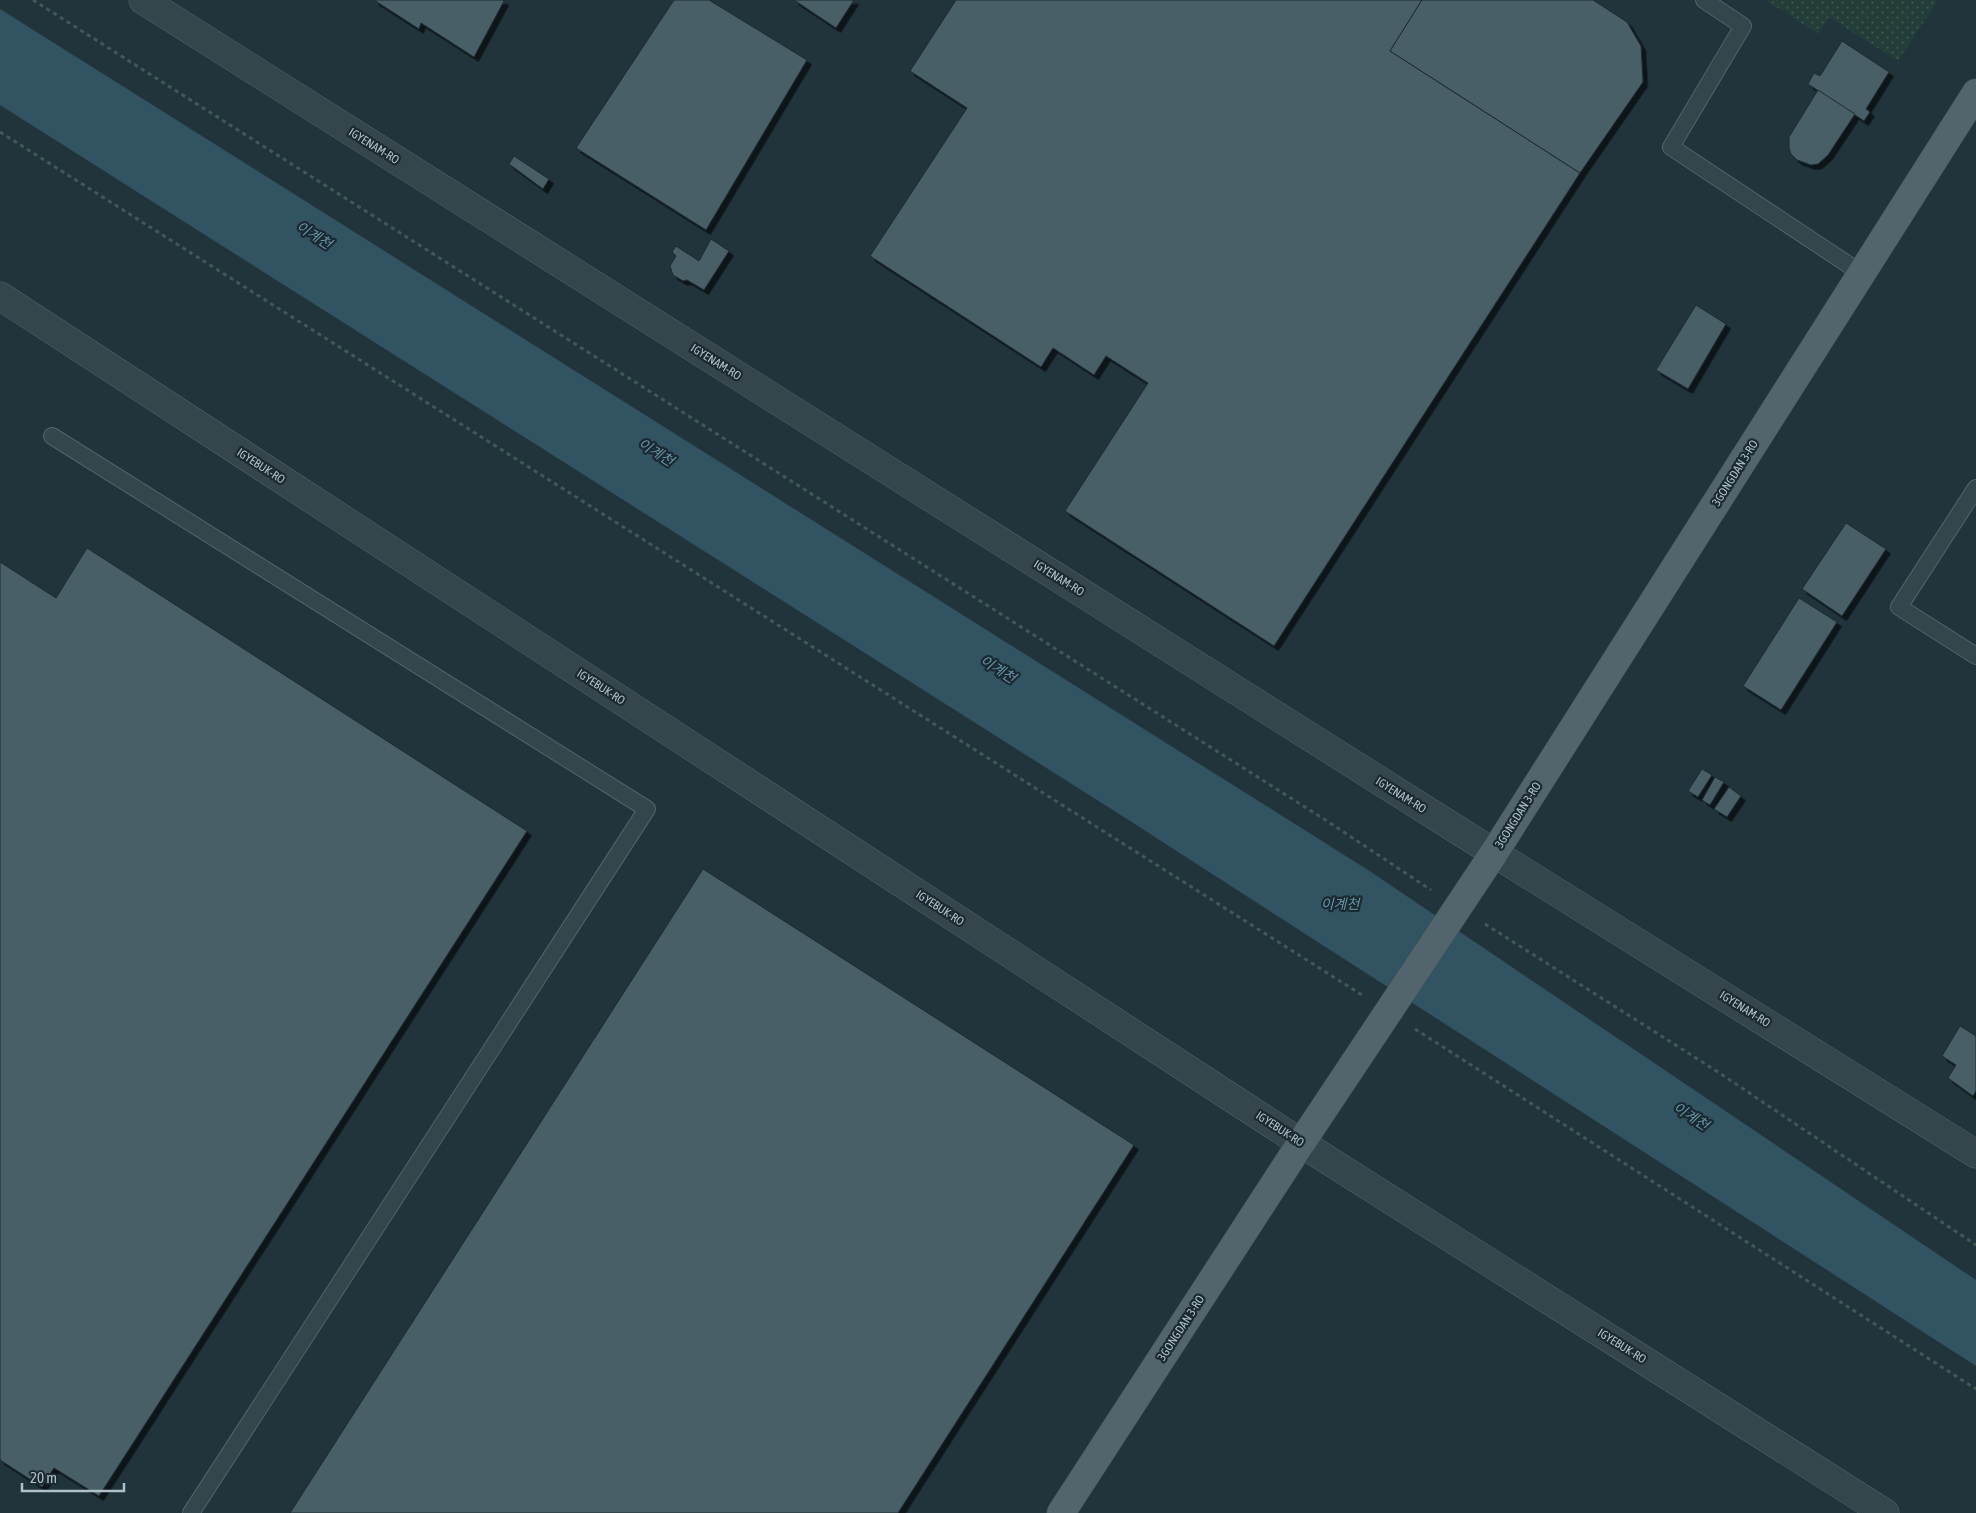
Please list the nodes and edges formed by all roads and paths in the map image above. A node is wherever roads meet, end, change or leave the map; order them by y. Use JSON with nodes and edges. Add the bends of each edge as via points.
{"nodes":[{"id":1,"x":33,"y":0,"type":"edge"},
{"id":2,"x":143,"y":0,"type":"edge"},
{"id":3,"x":1704,"y":0,"type":"edge"},
{"id":4,"x":1976,"y":93,"type":"edge"},
{"id":5,"x":0,"y":132,"type":"edge"},
{"id":6,"x":1861,"y":274,"type":"junction"},
{"id":7,"x":0,"y":296,"type":"edge"},
{"id":8,"x":52,"y":436,"type":"dead end"},
{"id":9,"x":1976,"y":488,"type":"edge"},
{"id":10,"x":1976,"y":656,"type":"edge"},
{"id":11,"x":1494,"y":853,"type":"junction"},
{"id":12,"x":1439,"y":895,"type":"dead end"},
{"id":13,"x":1480,"y":921,"type":"dead end"},
{"id":14,"x":1369,"y":1000,"type":"dead end"},
{"id":15,"x":1410,"y":1026,"type":"dead end"},
{"id":16,"x":1301,"y":1143,"type":"junction"},
{"id":17,"x":1976,"y":1154,"type":"edge"},
{"id":18,"x":1976,"y":1245,"type":"edge"},
{"id":19,"x":1976,"y":1389,"type":"edge"},
{"id":20,"x":191,"y":1513,"type":"edge"},
{"id":21,"x":1061,"y":1513,"type":"edge"},
{"id":22,"x":1885,"y":1513,"type":"edge"}],
"edges":[{"from":1,"to":12,"type":"path"},
{"from":2,"to":11,"type":"street","name":"IGYENAM-RO"},
{"from":3,"to":6,"type":"lane","via":[[1743,26],[1671,147]]},
{"from":4,"to":6,"type":"main road","name":"3GONGDAN 3-RO"},
{"from":5,"to":14,"type":"path"},
{"from":6,"to":11,"type":"main road","name":"3GONGDAN 3-RO"},
{"from":7,"to":16,"type":"street","name":"IGYEBUK-RO"},
{"from":8,"to":20,"type":"lane","via":[[647,809]]},
{"from":9,"to":10,"type":"lane","via":[[1899,607]]},
{"from":11,"to":16,"type":"main road","name":"3GONGDAN 3-RO","bridge":true},
{"from":11,"to":17,"type":"street","name":"IGYENAM-RO"},
{"from":13,"to":18,"type":"path","via":[[1718,1072]]},
{"from":15,"to":19,"type":"path"},
{"from":16,"to":21,"type":"main road","name":"3GONGDAN 3-RO"},
{"from":16,"to":22,"type":"street","name":"IGYEBUK-RO"}]}
